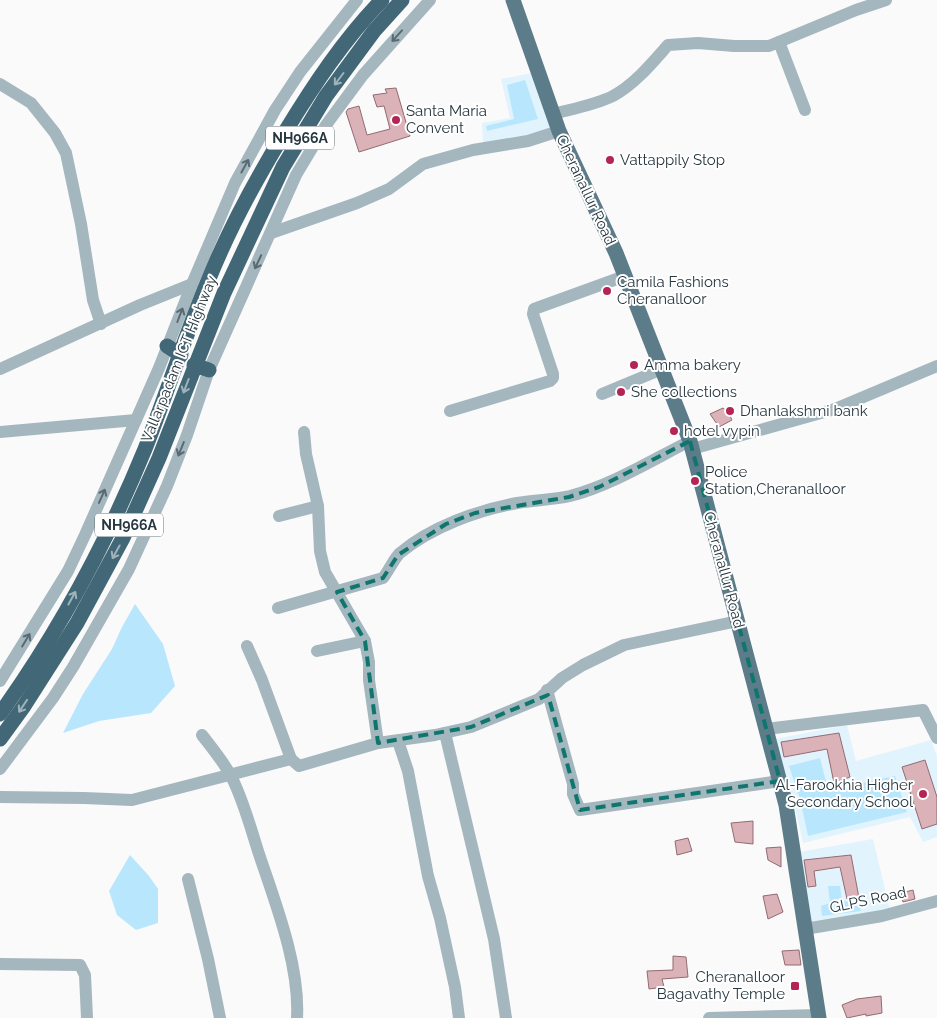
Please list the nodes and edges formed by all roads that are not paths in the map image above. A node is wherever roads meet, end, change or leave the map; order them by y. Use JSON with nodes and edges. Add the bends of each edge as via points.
{"nodes":[{"id":1,"x":357,"y":0,"type":"edge"},
{"id":2,"x":382,"y":0,"type":"edge"},
{"id":3,"x":402,"y":0,"type":"edge"},
{"id":4,"x":430,"y":0,"type":"edge"},
{"id":5,"x":513,"y":0,"type":"edge"},
{"id":6,"x":886,"y":0,"type":"edge"},
{"id":7,"x":779,"y":42,"type":"junction"},
{"id":8,"x":0,"y":84,"type":"edge"},
{"id":9,"x":805,"y":110,"type":"dead end"},
{"id":10,"x":553,"y":114,"type":"junction"},
{"id":11,"x":559,"y":131,"type":"junction"},
{"id":12,"x":271,"y":233,"type":"junction"},
{"id":13,"x":221,"y":253,"type":"junction"},
{"id":14,"x":238,"y":260,"type":"junction"},
{"id":15,"x":625,"y":276,"type":"junction"},
{"id":16,"x":192,"y":284,"type":"junction"},
{"id":17,"x":100,"y":324,"type":"junction"},
{"id":18,"x":167,"y":346,"type":"junction"},
{"id":19,"x":181,"y":355,"type":"junction"},
{"id":20,"x":194,"y":365,"type":"junction"},
{"id":21,"x":937,"y":366,"type":"edge"},
{"id":22,"x":662,"y":369,"type":"junction"},
{"id":23,"x":0,"y":370,"type":"edge"},
{"id":24,"x":209,"y":370,"type":"junction"},
{"id":25,"x":602,"y":394,"type":"dead end"},
{"id":26,"x":450,"y":411,"type":"dead end"},
{"id":27,"x":136,"y":420,"type":"junction"},
{"id":28,"x":0,"y":432,"type":"edge"},
{"id":29,"x":304,"y":432,"type":"dead end"},
{"id":30,"x":691,"y":445,"type":"junction"},
{"id":31,"x":144,"y":451,"type":"junction"},
{"id":32,"x":159,"y":458,"type":"junction"},
{"id":33,"x":318,"y":506,"type":"junction"},
{"id":34,"x":279,"y":516,"type":"dead end"},
{"id":35,"x":337,"y":592,"type":"junction"},
{"id":36,"x":278,"y":608,"type":"dead end"},
{"id":37,"x":738,"y":621,"type":"junction"},
{"id":38,"x":365,"y":641,"type":"junction"},
{"id":39,"x":246,"y":646,"type":"dead end"},
{"id":40,"x":316,"y":651,"type":"dead end"},
{"id":41,"x":0,"y":680,"type":"edge"},
{"id":42,"x":547,"y":690,"type":"junction"},
{"id":43,"x":0,"y":714,"type":"edge"},
{"id":44,"x":766,"y":729,"type":"junction"},
{"id":45,"x":445,"y":733,"type":"junction"},
{"id":46,"x":202,"y":735,"type":"dead end"},
{"id":47,"x":937,"y":738,"type":"edge"},
{"id":48,"x":0,"y":739,"type":"edge"},
{"id":49,"x":398,"y":742,"type":"junction"},
{"id":50,"x":378,"y":744,"type":"junction"},
{"id":51,"x":291,"y":760,"type":"junction"},
{"id":52,"x":0,"y":769,"type":"edge"},
{"id":53,"x":231,"y":776,"type":"junction"},
{"id":54,"x":780,"y":781,"type":"junction"},
{"id":55,"x":0,"y":797,"type":"edge"},
{"id":56,"x":188,"y":879,"type":"dead end"},
{"id":57,"x":937,"y":901,"type":"edge"},
{"id":58,"x":805,"y":929,"type":"junction"},
{"id":59,"x":0,"y":964,"type":"edge"},
{"id":60,"x":818,"y":1016,"type":"edge"},
{"id":61,"x":87,"y":1018,"type":"edge"},
{"id":62,"x":220,"y":1018,"type":"edge"},
{"id":63,"x":297,"y":1018,"type":"edge"},
{"id":64,"x":459,"y":1018,"type":"edge"},
{"id":65,"x":506,"y":1018,"type":"edge"},
{"id":66,"x":709,"y":1018,"type":"edge"}],
"edges":[{"from":16,"to":1,"type":"street","one_way":true,"via":[[235,183],[275,110],[319,46]]},
{"from":2,"to":13,"type":"highway","name":"Vallarpadam ICT Highway","number":"NH966A","via":[[308,95],[260,173]]},
{"from":3,"to":14,"type":"highway","name":"Vallarpadam ICT Highway","number":"NH966A","one_way":true,"via":[[326,96],[283,167]]},
{"from":4,"to":12,"type":"street","one_way":true,"via":[[363,75],[326,126],[296,175]]},
{"from":5,"to":10,"type":"main road","name":"Cheranallur Road"},
{"from":6,"to":7,"type":"street"},
{"from":7,"to":9,"type":"street"},
{"from":7,"to":10,"type":"street","via":[[769,46],[668,45],[648,68],[613,96]]},
{"from":8,"to":17,"type":"street","via":[[31,103],[66,153]]},
{"from":10,"to":11,"type":"main road","name":"Cheranallur Road"},
{"from":11,"to":12,"type":"street","via":[[423,164],[389,189],[357,204]]},
{"from":11,"to":15,"type":"main road","name":"Cheranallur Road"},
{"from":12,"to":24,"type":"street","one_way":true},
{"from":13,"to":14,"type":"highway"},
{"from":13,"to":19,"type":"highway","name":"Vallarpadam ICT Highway","number":"NH966A"},
{"from":14,"to":20,"type":"highway","name":"Vallarpadam ICT Highway","number":"NH966A"},
{"from":15,"to":22,"type":"main road","name":"Cheranallur Road"},
{"from":15,"to":26,"type":"street","via":[[534,309],[532,314],[553,374],[550,381]]},
{"from":16,"to":17,"type":"street"},
{"from":18,"to":16,"type":"street","one_way":true},
{"from":17,"to":23,"type":"street"},
{"from":18,"to":19,"type":"highway"},
{"from":18,"to":27,"type":"street"},
{"from":19,"to":31,"type":"highway","name":"Vallarpadam ICT Highway","number":"NH966A"},
{"from":20,"to":24,"type":"highway"},
{"from":20,"to":32,"type":"highway","name":"Vallarpadam ICT Highway","number":"NH966A","one_way":true},
{"from":21,"to":30,"type":"street","via":[[835,409]]},
{"from":22,"to":25,"type":"street"},
{"from":22,"to":30,"type":"main road","name":"Cheranallur Road"},
{"from":24,"to":52,"type":"street","one_way":true,"via":[[180,452],[129,568],[73,667]]},
{"from":27,"to":28,"type":"street"},
{"from":41,"to":27,"type":"street","one_way":true,"via":[[68,571]]},
{"from":29,"to":33,"type":"street"},
{"from":30,"to":35,"type":"street","via":[[599,487],[568,496],[516,503],[446,524],[398,554],[383,578]]},
{"from":30,"to":37,"type":"main road","name":"Cheranallur Road"},
{"from":31,"to":32,"type":"highway"},
{"from":43,"to":31,"type":"highway","name":"Vallarpadam ICT Highway","number":"NH966A","one_way":true,"via":[[25,680],[72,599],[105,538]]},
{"from":32,"to":48,"type":"highway","name":"Vallarpadam ICT Highway","number":"NH966A","one_way":true,"via":[[124,538],[77,623]]},
{"from":33,"to":34,"type":"street"},
{"from":33,"to":35,"type":"street","via":[[320,551],[325,572]]},
{"from":35,"to":36,"type":"street"},
{"from":35,"to":38,"type":"street"},
{"from":37,"to":42,"type":"street","via":[[624,645],[582,665]]},
{"from":37,"to":44,"type":"main road","name":"Cheranallur Road"},
{"from":38,"to":40,"type":"street"},
{"from":38,"to":50,"type":"street"},
{"from":39,"to":51,"type":"street"},
{"from":42,"to":45,"type":"street","via":[[539,699],[471,727]]},
{"from":42,"to":54,"type":"street","via":[[580,810]]},
{"from":44,"to":47,"type":"street","via":[[923,710]]},
{"from":44,"to":54,"type":"main road","name":"Cheranallur Road"},
{"from":45,"to":49,"type":"street"},
{"from":45,"to":65,"type":"street","via":[[495,947]]},
{"from":46,"to":53,"type":"street"},
{"from":49,"to":50,"type":"street"},
{"from":49,"to":64,"type":"street","via":[[408,771]]},
{"from":50,"to":51,"type":"street","via":[[299,766]]},
{"from":51,"to":53,"type":"street"},
{"from":53,"to":55,"type":"street","via":[[132,800]]},
{"from":53,"to":63,"type":"street","via":[[269,879],[287,942],[298,997]]},
{"from":54,"to":58,"type":"main road","name":"Cheranallur Road"},
{"from":56,"to":62,"type":"street"},
{"from":57,"to":58,"type":"street","name":"GLPS Road","via":[[882,916]]},
{"from":58,"to":60,"type":"main road","name":"Cheranallur Road"},
{"from":59,"to":61,"type":"street","via":[[80,964],[85,975]]},
{"from":60,"to":66,"type":"street"}]}
